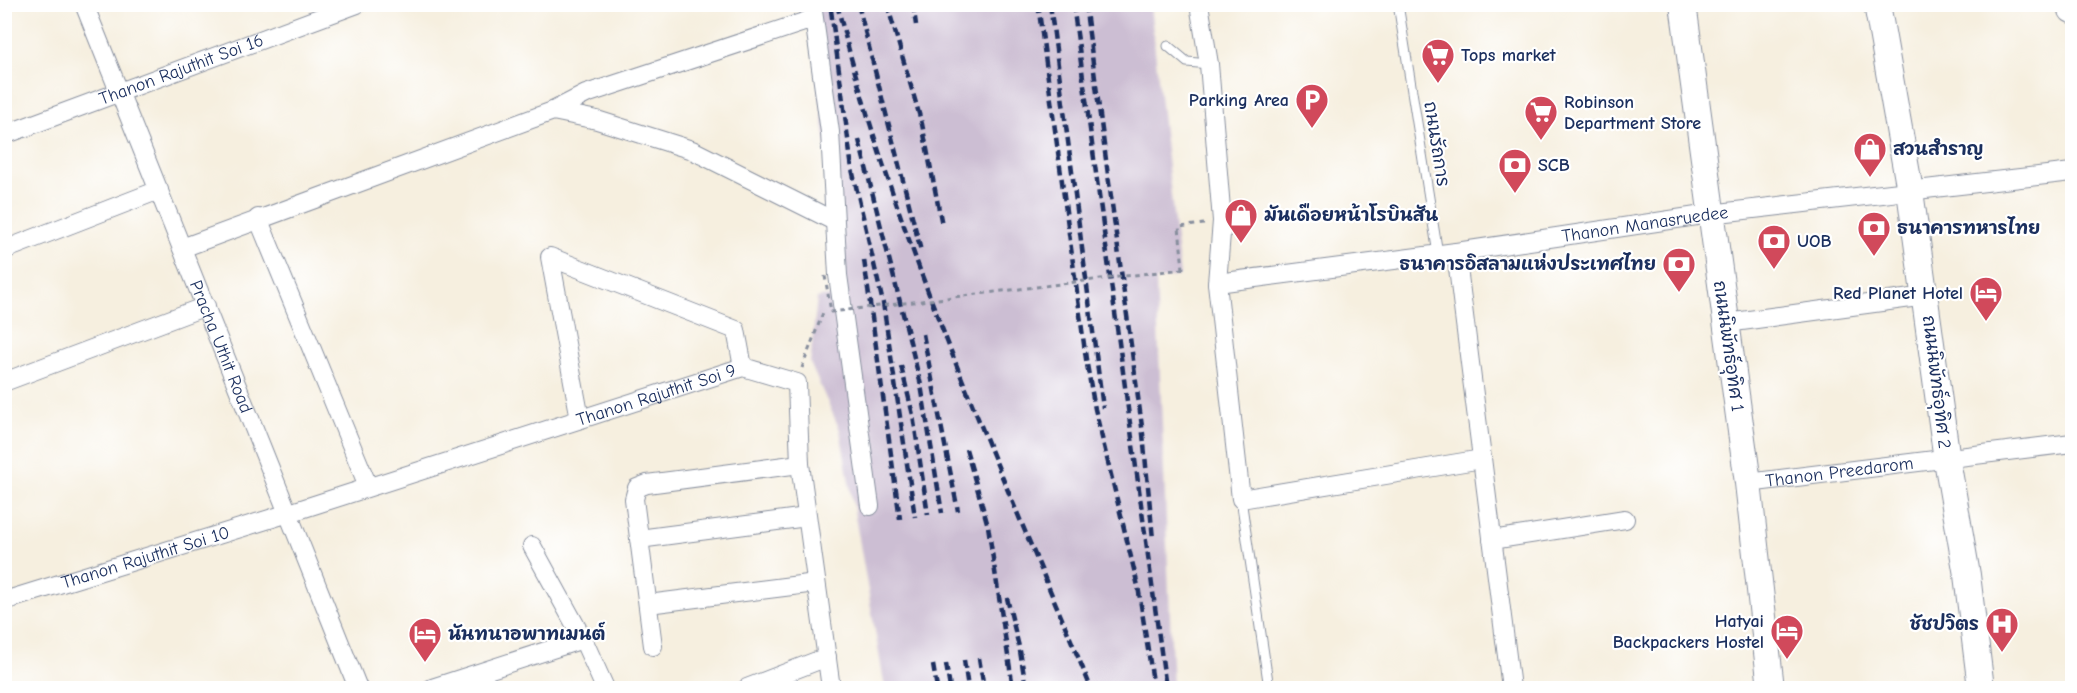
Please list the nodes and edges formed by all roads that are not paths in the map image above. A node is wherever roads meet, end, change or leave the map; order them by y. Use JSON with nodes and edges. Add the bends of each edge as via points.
{"nodes":[{"id":1,"x":84,"y":4,"type":"edge"},
{"id":2,"x":357,"y":4,"type":"edge"},
{"id":3,"x":1199,"y":4,"type":"edge"},
{"id":4,"x":1398,"y":4,"type":"edge"},
{"id":5,"x":1683,"y":4,"type":"edge"},
{"id":6,"x":1877,"y":4,"type":"edge"},
{"id":7,"x":2072,"y":4,"type":"edge"},
{"id":8,"x":2073,"y":10,"type":"edge"},
{"id":9,"x":812,"y":12,"type":"edge"},
{"id":10,"x":1168,"y":46,"type":"dead end"},
{"id":11,"x":1209,"y":64,"type":"junction"},
{"id":12,"x":120,"y":93,"type":"junction"},
{"id":13,"x":553,"y":111,"type":"junction"},
{"id":14,"x":4,"y":135,"type":"edge"},
{"id":15,"x":2073,"y":172,"type":"edge"},
{"id":16,"x":159,"y":190,"type":"junction"},
{"id":17,"x":1911,"y":191,"type":"junction"},
{"id":18,"x":1710,"y":214,"type":"junction"},
{"id":19,"x":258,"y":218,"type":"junction"},
{"id":20,"x":834,"y":221,"type":"junction"},
{"id":21,"x":182,"y":248,"type":"junction"},
{"id":22,"x":4,"y":250,"type":"edge"},
{"id":23,"x":1447,"y":253,"type":"junction"},
{"id":24,"x":1217,"y":283,"type":"junction"},
{"id":25,"x":1926,"y":296,"type":"junction"},
{"id":26,"x":206,"y":306,"type":"junction"},
{"id":27,"x":1727,"y":323,"type":"junction"},
{"id":28,"x":743,"y":367,"type":"junction"},
{"id":29,"x":4,"y":382,"type":"edge"},
{"id":30,"x":580,"y":419,"type":"junction"},
{"id":31,"x":2073,"y":443,"type":"edge"},
{"id":32,"x":1482,"y":459,"type":"junction"},
{"id":33,"x":1947,"y":460,"type":"junction"},
{"id":34,"x":800,"y":464,"type":"junction"},
{"id":35,"x":1748,"y":483,"type":"junction"},
{"id":36,"x":368,"y":486,"type":"junction"},
{"id":37,"x":1241,"y":499,"type":"junction"},
{"id":38,"x":870,"y":506,"type":"dead end"},
{"id":39,"x":289,"y":513,"type":"junction"},
{"id":40,"x":807,"y":517,"type":"junction"},
{"id":41,"x":1625,"y":519,"type":"dead end"},
{"id":42,"x":639,"y":539,"type":"junction"},
{"id":43,"x":1492,"y":540,"type":"junction"},
{"id":44,"x":532,"y":546,"type":"dead end"},
{"id":45,"x":816,"y":582,"type":"junction"},
{"id":46,"x":4,"y":601,"type":"edge"},
{"id":47,"x":648,"y":604,"type":"junction"},
{"id":48,"x":583,"y":639,"type":"junction"},
{"id":49,"x":653,"y":646,"type":"dead end"},
{"id":50,"x":827,"y":657,"type":"junction"},
{"id":51,"x":358,"y":688,"type":"edge"},
{"id":52,"x":432,"y":688,"type":"edge"},
{"id":53,"x":605,"y":688,"type":"edge"},
{"id":54,"x":747,"y":688,"type":"edge"},
{"id":55,"x":831,"y":688,"type":"edge"},
{"id":56,"x":1269,"y":688,"type":"edge"},
{"id":57,"x":1512,"y":688,"type":"edge"},
{"id":58,"x":1771,"y":688,"type":"edge"},
{"id":59,"x":1981,"y":688,"type":"edge"}],
"edges":[{"from":1,"to":12,"type":"street","name":"Pracha Uthit Road"},
{"from":2,"to":12,"type":"street","name":"Thanon Rajuthit Soi 16"},
{"from":3,"to":11,"type":"street"},
{"from":4,"to":23,"type":"lane","name":"ถนนรัถการ"},
{"from":5,"to":18,"type":"street","name":"ถนนนิพัทธ์อุทิศ 1"},
{"from":6,"to":17,"type":"street","name":"ถนนนิพัทธ์อุทิศ 2"},
{"from":7,"to":8,"type":"street"},
{"from":9,"to":13,"type":"street","via":[[586,94]]},
{"from":9,"to":20,"type":"street","via":[[830,132]]},
{"from":10,"to":11,"type":"lane","via":[[1187,62]]},
{"from":11,"to":24,"type":"street","via":[[1222,221]]},
{"from":12,"to":14,"type":"street","name":"Thanon Rajuthit Soi 16"},
{"from":12,"to":16,"type":"street","name":"Pracha Uthit Road"},
{"from":13,"to":19,"type":"street"},
{"from":13,"to":20,"type":"street","via":[[597,120],[692,150]]},
{"from":15,"to":17,"type":"street","name":"Thanon Manasruedee"},
{"from":16,"to":21,"type":"street","name":"Pracha Uthit Road"},
{"from":16,"to":22,"type":"street"},
{"from":17,"to":18,"type":"street","name":"Thanon Manasruedee"},
{"from":17,"to":25,"type":"street","name":"ถนนนิพัทธ์อุทิศ 2"},
{"from":18,"to":23,"type":"street","name":"Thanon Manasruedee"},
{"from":18,"to":27,"type":"street","name":"ถนนนิพัทธ์อุทิศ 1"},
{"from":19,"to":21,"type":"street"},
{"from":19,"to":36,"type":"street"},
{"from":20,"to":38,"type":"street"},
{"from":21,"to":26,"type":"street","name":"Pracha Uthit Road"},
{"from":23,"to":24,"type":"street","name":"Thanon Manasruedee"},
{"from":23,"to":32,"type":"street"},
{"from":24,"to":37,"type":"street"},
{"from":25,"to":27,"type":"street"},
{"from":25,"to":33,"type":"street","name":"ถนนนิพัทธ์อุทิศ 2"},
{"from":26,"to":29,"type":"street"},
{"from":26,"to":39,"type":"street","name":"Pracha Uthit Road"},
{"from":27,"to":35,"type":"street","name":"ถนนนิพัทธ์อุทิศ 1"},
{"from":28,"to":30,"type":"street","name":"Thanon Rajuthit Soi 9"},
{"from":28,"to":30,"type":"street","via":[[736,330],[550,257]]},
{"from":28,"to":34,"type":"street","name":"Thanon Rajuthit Soi 9","via":[[797,383]]},
{"from":30,"to":36,"type":"street","name":"Thanon Rajuthit Soi 9"},
{"from":31,"to":33,"type":"street","name":"Thanon Preedarom"},
{"from":32,"to":37,"type":"street"},
{"from":32,"to":43,"type":"street"},
{"from":33,"to":35,"type":"street","name":"Thanon Preedarom"},
{"from":33,"to":59,"type":"street","name":"ถนนนิพัทธ์อุทิศ 2"},
{"from":34,"to":40,"type":"street"},
{"from":34,"to":42,"type":"street","via":[[642,486],[634,499]]},
{"from":35,"to":58,"type":"street","name":"ถนนนิพัทธ์อุทิศ 1"},
{"from":36,"to":39,"type":"street","name":"Thanon Rajuthit Soi 9"},
{"from":37,"to":56,"type":"lane"},
{"from":39,"to":46,"type":"street","name":"Thanon Rajuthit Soi 10"},
{"from":39,"to":51,"type":"street","name":"Pracha Uthit Road"},
{"from":40,"to":42,"type":"street"},
{"from":40,"to":45,"type":"street"},
{"from":41,"to":43,"type":"street"},
{"from":42,"to":47,"type":"street"},
{"from":43,"to":57,"type":"street"},
{"from":44,"to":48,"type":"street"},
{"from":45,"to":47,"type":"street"},
{"from":45,"to":50,"type":"street"},
{"from":47,"to":49,"type":"street"},
{"from":48,"to":52,"type":"street"},
{"from":48,"to":53,"type":"street"},
{"from":50,"to":54,"type":"street"},
{"from":50,"to":55,"type":"street"}]}
